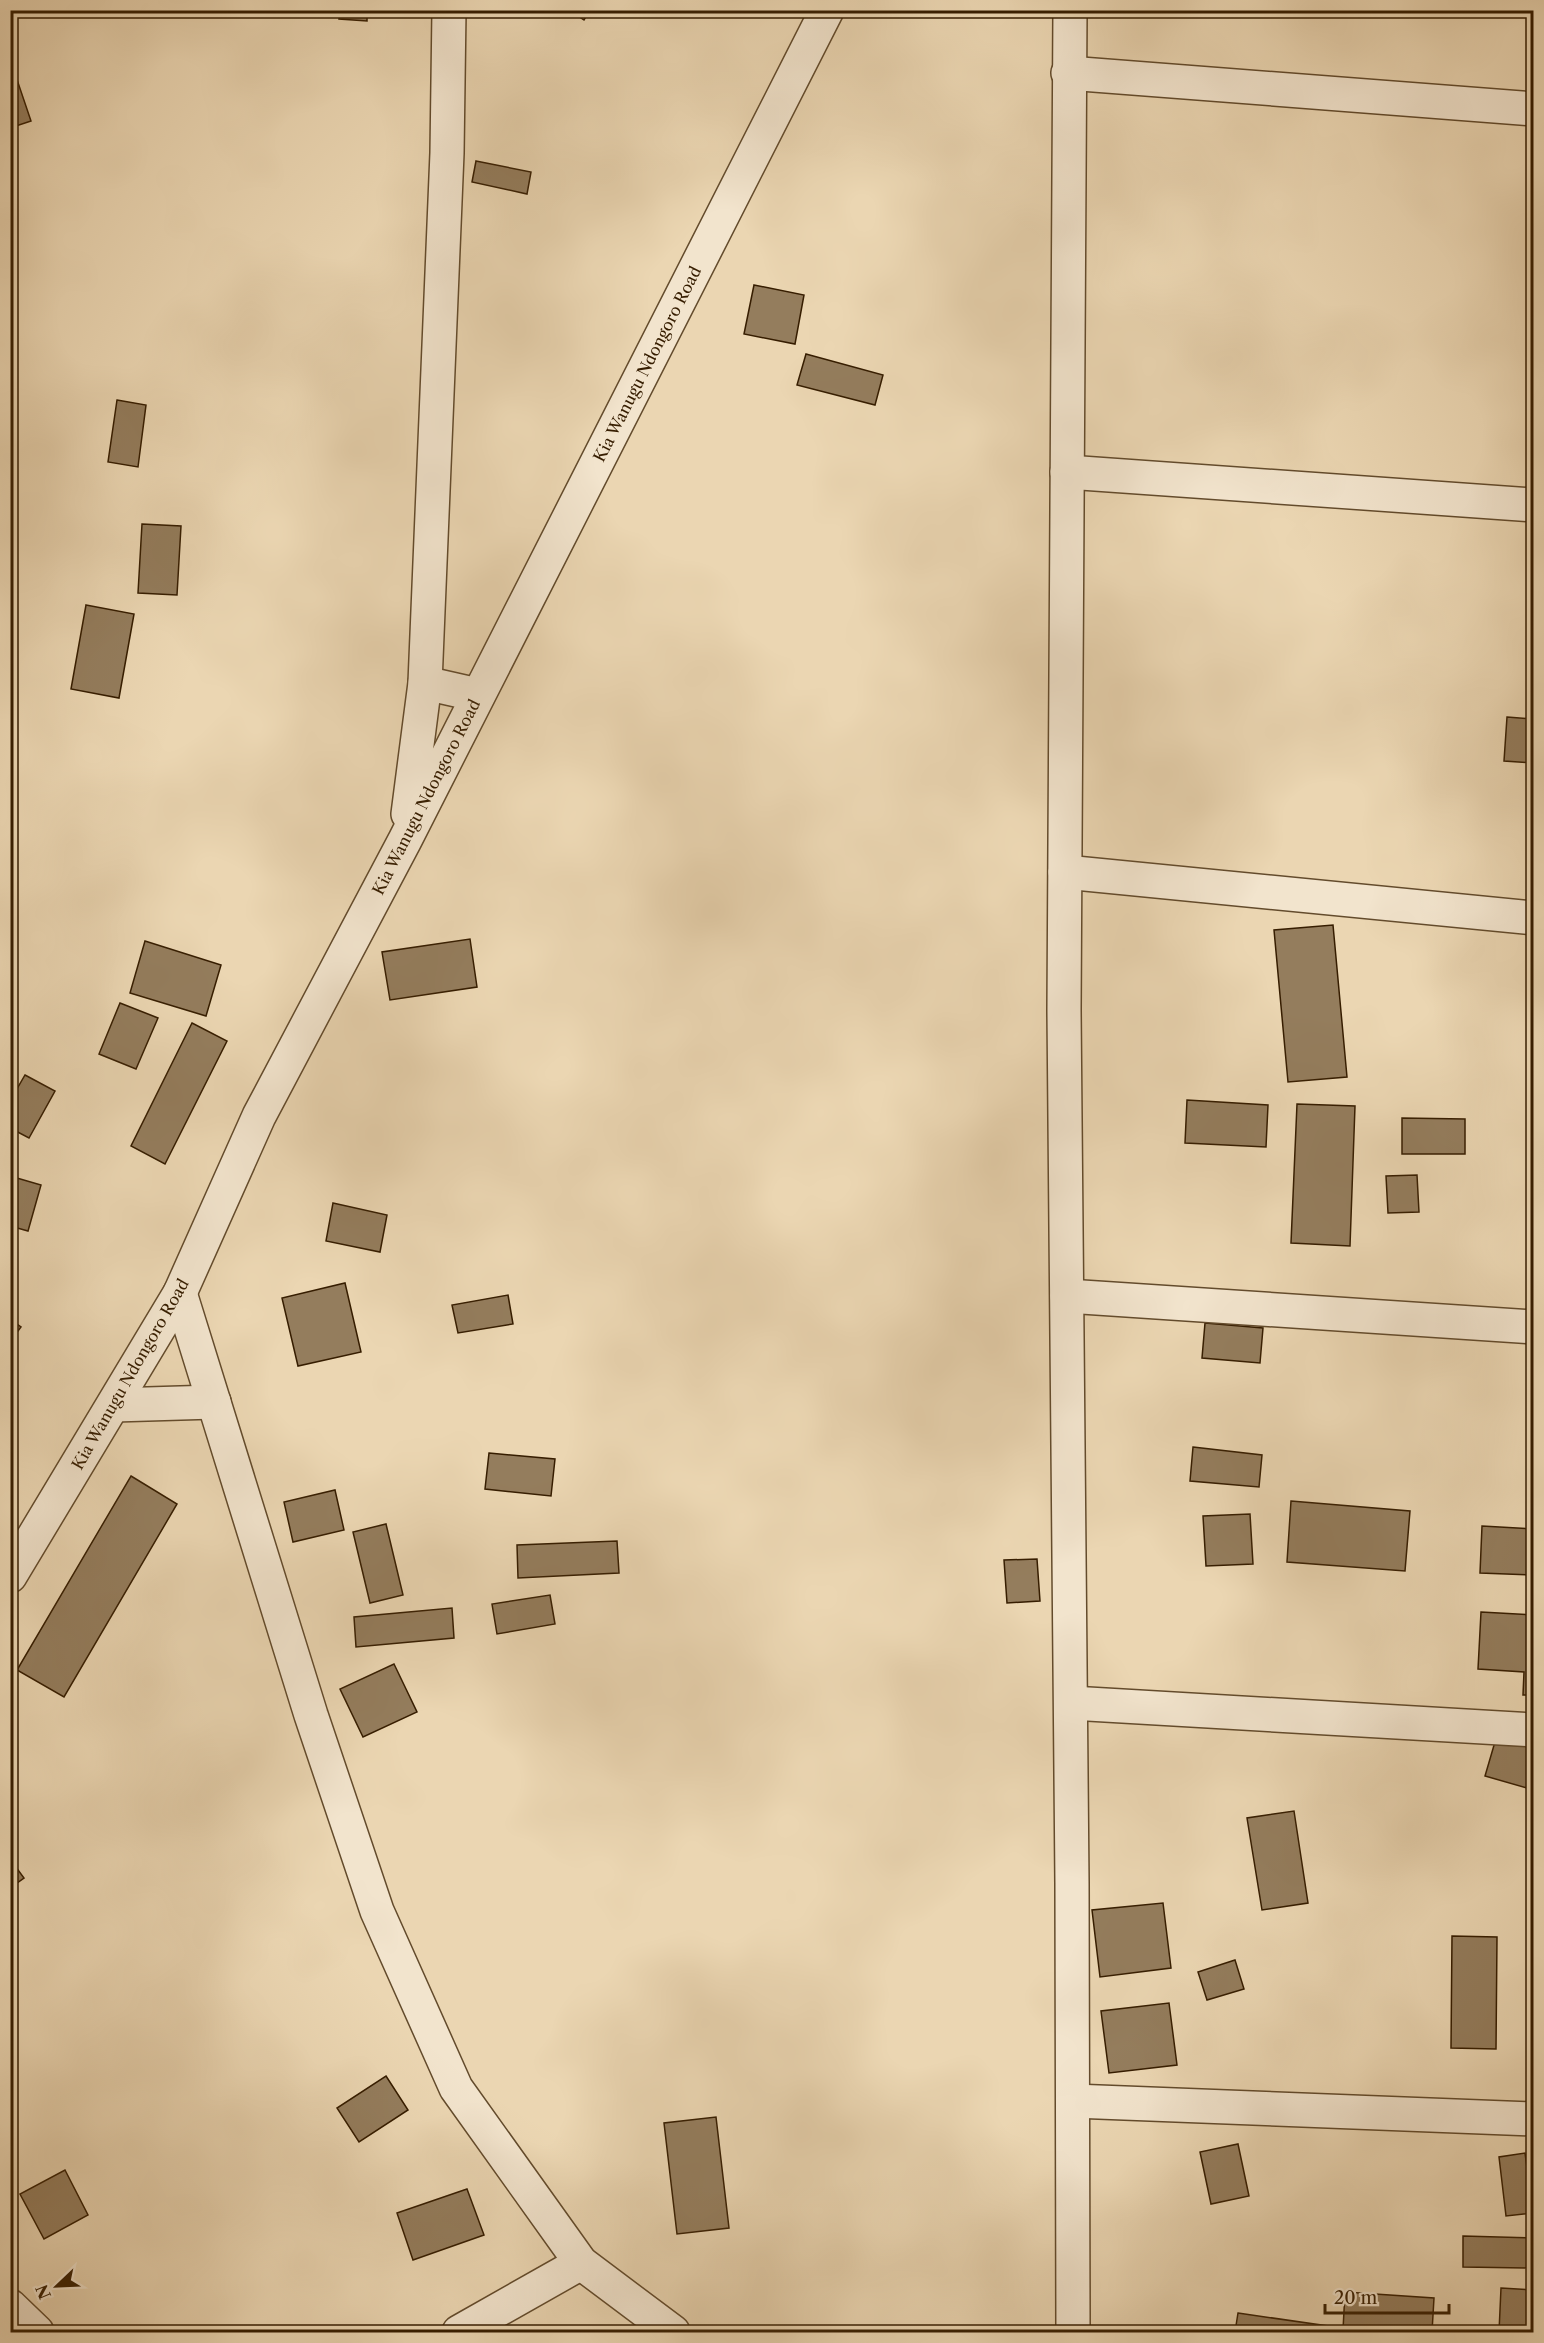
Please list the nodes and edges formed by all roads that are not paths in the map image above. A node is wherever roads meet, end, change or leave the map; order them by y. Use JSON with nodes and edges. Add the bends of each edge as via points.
{"nodes":[{"id":1,"x":449,"y":10,"type":"edge"},
{"id":2,"x":827,"y":10,"type":"edge"},
{"id":3,"x":1070,"y":10,"type":"edge"},
{"id":4,"x":1068,"y":74,"type":"junction"},
{"id":5,"x":1533,"y":109,"type":"edge"},
{"id":6,"x":1066,"y":472,"type":"junction"},
{"id":7,"x":1533,"y":505,"type":"edge"},
{"id":8,"x":425,"y":683,"type":"junction"},
{"id":9,"x":478,"y":695,"type":"junction"},
{"id":10,"x":405,"y":840,"type":"junction"},
{"id":11,"x":1065,"y":872,"type":"junction"},
{"id":12,"x":1533,"y":918,"type":"edge"},
{"id":13,"x":180,"y":1293,"type":"junction"},
{"id":14,"x":1067,"y":1296,"type":"junction"},
{"id":15,"x":1533,"y":1327,"type":"edge"},
{"id":16,"x":214,"y":1402,"type":"junction"},
{"id":17,"x":114,"y":1405,"type":"junction"},
{"id":18,"x":10,"y":1576,"type":"edge"},
{"id":19,"x":1071,"y":1703,"type":"junction"},
{"id":20,"x":1533,"y":1730,"type":"edge"},
{"id":21,"x":1073,"y":2101,"type":"junction"},
{"id":22,"x":1533,"y":2120,"type":"edge"},
{"id":23,"x":581,"y":2263,"type":"junction"},
{"id":24,"x":10,"y":2306,"type":"edge"},
{"id":25,"x":37,"y":2332,"type":"edge"},
{"id":26,"x":459,"y":2332,"type":"edge"},
{"id":27,"x":673,"y":2332,"type":"edge"},
{"id":28,"x":1073,"y":2332,"type":"edge"}],
"edges":[{"from":1,"to":8,"type":"street","via":[[447,153]]},
{"from":2,"to":9,"type":"street","name":"Kia Wanugu Ndongoro Road"},
{"from":3,"to":4,"type":"street"},
{"from":4,"to":5,"type":"street"},
{"from":4,"to":6,"type":"street"},
{"from":6,"to":7,"type":"street"},
{"from":6,"to":11,"type":"street"},
{"from":8,"to":9,"type":"street"},
{"from":8,"to":10,"type":"street"},
{"from":9,"to":10,"type":"street","name":"Kia Wanugu Ndongoro Road"},
{"from":10,"to":13,"type":"street","name":"Kia Wanugu Ndongoro Road","via":[[259,1116]]},
{"from":11,"to":12,"type":"street"},
{"from":11,"to":14,"type":"street"},
{"from":13,"to":16,"type":"street"},
{"from":13,"to":17,"type":"street","name":"Kia Wanugu Ndongoro Road"},
{"from":14,"to":15,"type":"street"},
{"from":14,"to":19,"type":"street"},
{"from":16,"to":17,"type":"street"},
{"from":16,"to":23,"type":"street","via":[[311,1715],[377,1911],[456,2088]]},
{"from":17,"to":18,"type":"street","name":"Kia Wanugu Ndongoro Road"},
{"from":19,"to":20,"type":"street"},
{"from":19,"to":21,"type":"street"},
{"from":21,"to":22,"type":"street"},
{"from":21,"to":28,"type":"street"},
{"from":23,"to":26,"type":"street"},
{"from":23,"to":27,"type":"street"},
{"from":24,"to":25,"type":"street"}]}
